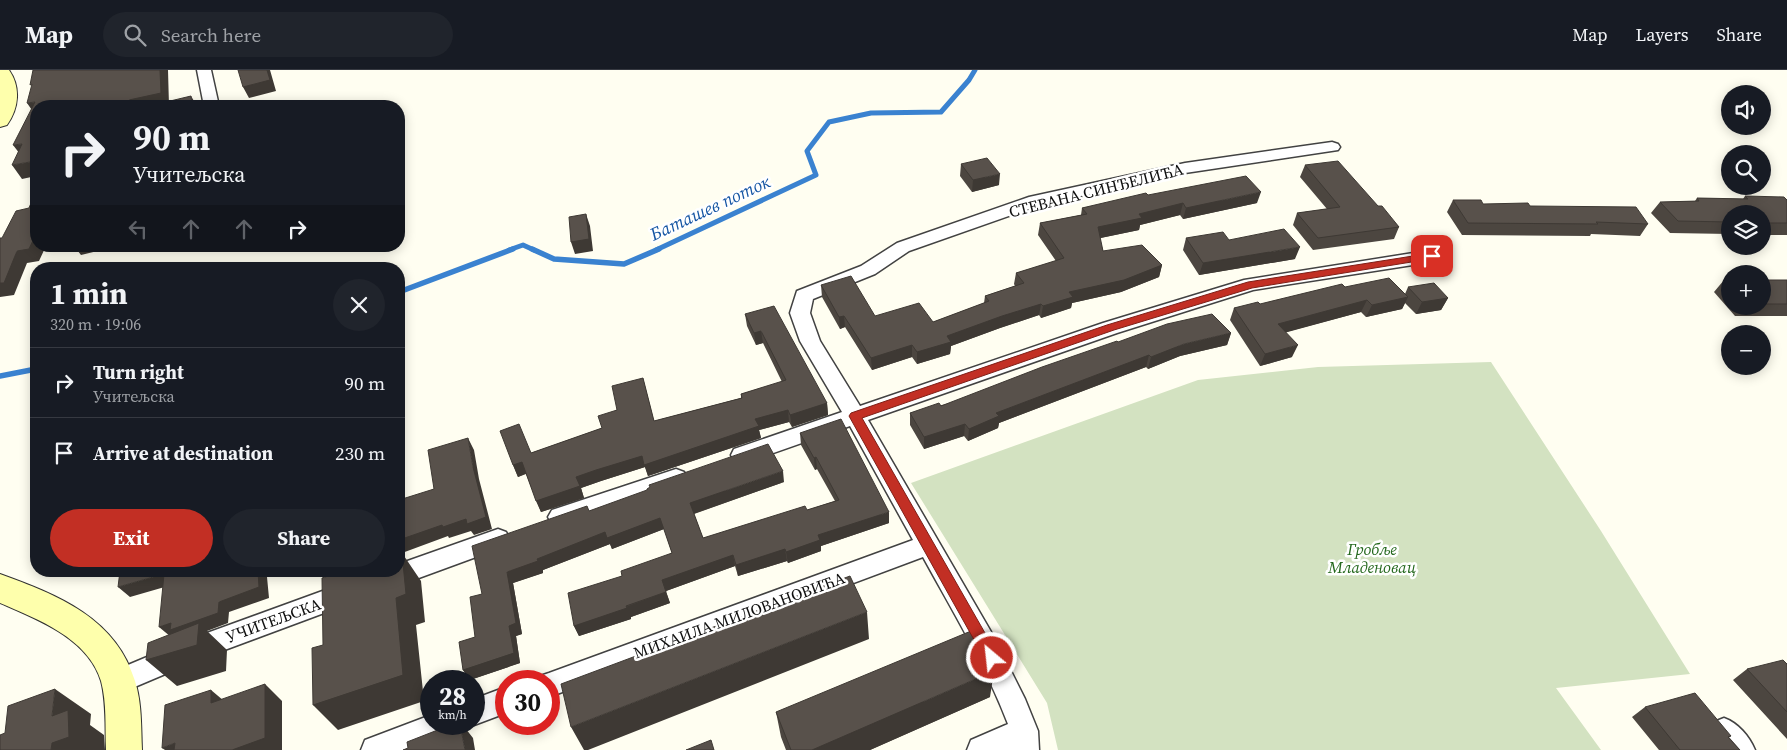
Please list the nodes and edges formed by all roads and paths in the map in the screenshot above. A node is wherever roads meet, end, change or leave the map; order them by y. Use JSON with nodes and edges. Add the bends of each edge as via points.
{"nodes":[{"id":1,"x":0,"y":70,"type":"edge"},
{"id":2,"x":204,"y":70,"type":"edge"},
{"id":3,"x":211,"y":100,"type":"edge"},
{"id":4,"x":0,"y":121,"type":"edge"},
{"id":5,"x":1332,"y":147,"type":"dead end"},
{"id":6,"x":1432,"y":256,"type":"dead end"},
{"id":7,"x":855,"y":416,"type":"junction"},
{"id":8,"x":725,"y":461,"type":"edge"},
{"id":9,"x":697,"y":470,"type":"edge"},
{"id":10,"x":928,"y":546,"type":"junction"},
{"id":11,"x":405,"y":573,"type":"edge"},
{"id":12,"x":394,"y":577,"type":"edge"},
{"id":13,"x":0,"y":588,"type":"edge"},
{"id":14,"x":560,"y":681,"type":"edge"},
{"id":15,"x":118,"y":682,"type":"junction"},
{"id":16,"x":420,"y":733,"type":"edge"},
{"id":17,"x":1025,"y":740,"type":"edge"},
{"id":18,"x":124,"y":750,"type":"edge"},
{"id":19,"x":375,"y":750,"type":"edge"},
{"id":20,"x":981,"y":750,"type":"edge"}],
"edges":[{"from":1,"to":4,"type":"street","via":[[9,87],[9,98]]},
{"from":2,"to":3,"type":"street"},
{"from":5,"to":7,"type":"street","name":"СТЕВАНА СИНЂЕЛИЋА","via":[[1234,160],[1103,185],[1036,202],[903,247],[868,270],[804,295],[800,313],[810,341]]},
{"from":6,"to":7,"type":"street","via":[[1251,284],[1110,328]]},
{"from":7,"to":8,"type":"street"},
{"from":7,"to":10,"type":"street"},
{"from":9,"to":11,"type":"street","name":"УЧИТЕЉСКА"},
{"from":10,"to":14,"type":"street","name":"МИХАИЛА МИЛОВАНОВИЋА"},
{"from":10,"to":17,"type":"street","via":[[1012,699]]},
{"from":12,"to":15,"type":"street","name":"УЧИТЕЉСКА","via":[[204,646]]},
{"from":13,"to":15,"type":"street","via":[[71,620],[90,635],[107,655]]},
{"from":15,"to":18,"type":"street"},
{"from":16,"to":19,"type":"street"},
{"from":17,"to":20,"type":"street"}]}
